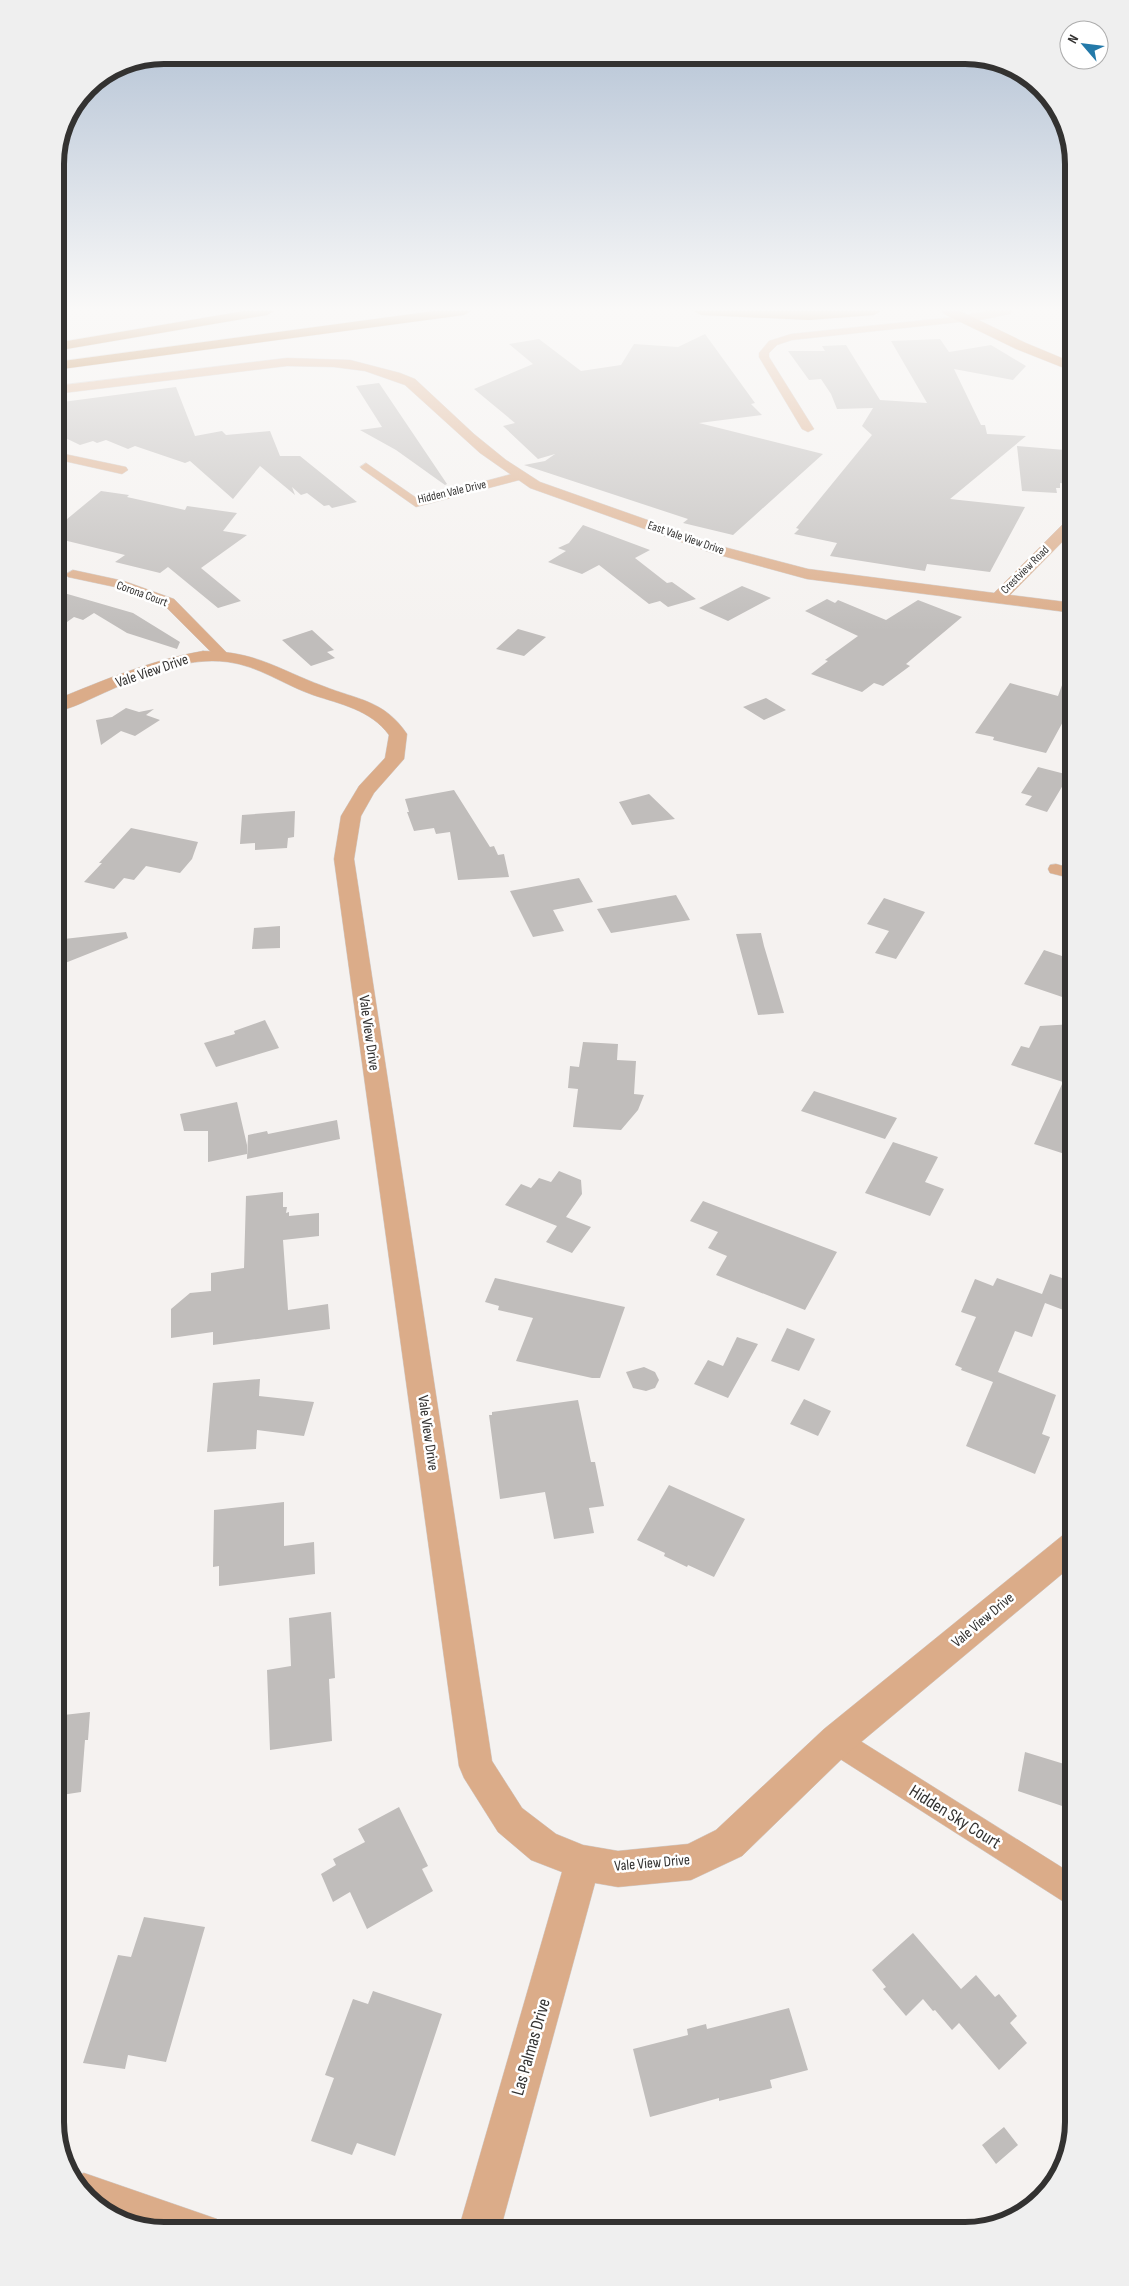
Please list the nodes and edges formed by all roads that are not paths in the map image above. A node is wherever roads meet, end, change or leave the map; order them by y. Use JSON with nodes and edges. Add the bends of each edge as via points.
{"nodes":[{"id":1,"x":450,"y":418,"type":"edge"},
{"id":2,"x":802,"y":418,"type":"edge"},
{"id":3,"x":808,"y":428,"type":"dead end"},
{"id":4,"x":64,"y":457,"type":"edge"},
{"id":5,"x":366,"y":467,"type":"dead end"},
{"id":6,"x":122,"y":470,"type":"dead end"},
{"id":7,"x":519,"y":476,"type":"junction"},
{"id":8,"x":1065,"y":530,"type":"edge"},
{"id":9,"x":73,"y":574,"type":"dead end"},
{"id":10,"x":997,"y":599,"type":"junction"},
{"id":11,"x":1065,"y":607,"type":"edge"},
{"id":12,"x":221,"y":654,"type":"junction"},
{"id":13,"x":64,"y":703,"type":"edge"},
{"id":14,"x":1056,"y":869,"type":"dead end"},
{"id":15,"x":1065,"y":872,"type":"edge"},
{"id":16,"x":1065,"y":1552,"type":"edge"},
{"id":17,"x":836,"y":1741,"type":"junction"},
{"id":18,"x":583,"y":1863,"type":"junction"},
{"id":19,"x":1065,"y":1886,"type":"edge"},
{"id":20,"x":92,"y":2191,"type":"edge"},
{"id":21,"x":180,"y":2222,"type":"edge"},
{"id":22,"x":482,"y":2222,"type":"edge"}],
"edges":[{"from":1,"to":7,"type":"street","name":"East Vale View Drive"},
{"from":2,"to":3,"type":"street"},
{"from":4,"to":6,"type":"street"},
{"from":5,"to":7,"type":"street","name":"Hidden Vale Drive","via":[[416,504]]},
{"from":7,"to":10,"type":"street","name":"East Vale View Drive","via":[[560,494],[757,562],[807,574]]},
{"from":8,"to":10,"type":"street","name":"Crestview Road"},
{"from":9,"to":12,"type":"street","name":"Corona Court","via":[[120,584],[169,602]]},
{"from":10,"to":11,"type":"street","name":"East Vale View Drive"},
{"from":12,"to":13,"type":"street","name":"Vale View Drive","via":[[169,662]]},
{"from":12,"to":18,"type":"street","name":"Vale View Drive","via":[[249,660],[292,681],[366,708],[387,720],[398,734],[394,758],[366,790],[350,816],[344,859],[476,1766],[510,1820],[544,1847]]},
{"from":14,"to":15,"type":"street"},
{"from":16,"to":17,"type":"street","name":"Vale View Drive"},
{"from":17,"to":18,"type":"street","name":"Vale View Drive","via":[[729,1843],[691,1862],[618,1869]]},
{"from":17,"to":19,"type":"street","name":"Hidden Sky Court"},
{"from":18,"to":22,"type":"street","name":"Las Palmas Drive"},
{"from":20,"to":21,"type":"street"}]}
